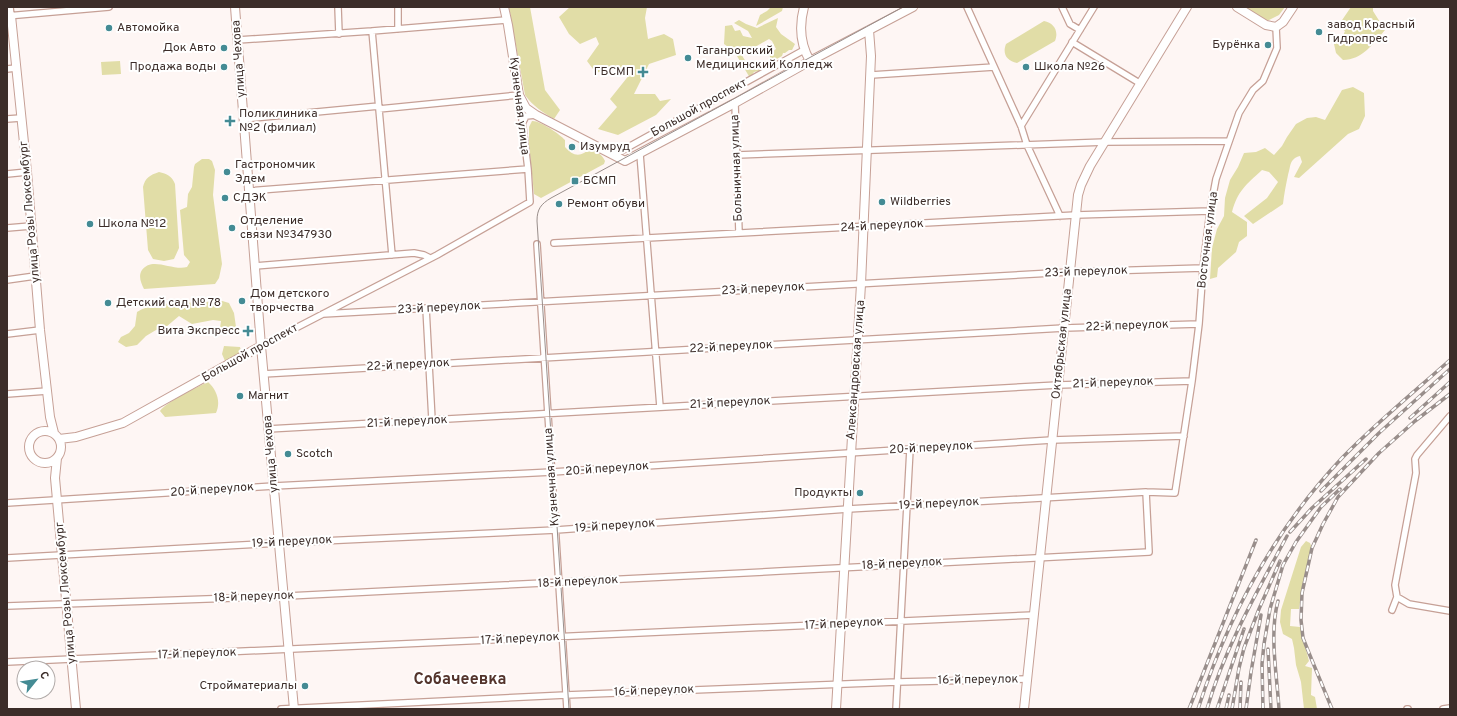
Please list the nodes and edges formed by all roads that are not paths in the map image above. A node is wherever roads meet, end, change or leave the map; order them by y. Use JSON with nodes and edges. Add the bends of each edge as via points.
{"nodes":[{"id":1,"x":10,"y":7,"type":"edge"},
{"id":2,"x":109,"y":7,"type":"edge"},
{"id":3,"x":235,"y":7,"type":"edge"},
{"id":4,"x":338,"y":7,"type":"edge"},
{"id":5,"x":398,"y":7,"type":"edge"},
{"id":6,"x":504,"y":7,"type":"edge"},
{"id":7,"x":804,"y":7,"type":"edge"},
{"id":8,"x":913,"y":7,"type":"edge"},
{"id":9,"x":967,"y":7,"type":"edge"},
{"id":10,"x":1062,"y":7,"type":"edge"},
{"id":11,"x":1094,"y":7,"type":"edge"},
{"id":12,"x":1187,"y":7,"type":"edge"},
{"id":13,"x":1238,"y":7,"type":"edge"},
{"id":14,"x":1293,"y":7,"type":"edge"},
{"id":15,"x":9,"y":16,"type":"edge"},
{"id":16,"x":506,"y":20,"type":"junction"},
{"id":17,"x":1276,"y":27,"type":"junction"},
{"id":18,"x":398,"y":29,"type":"junction"},
{"id":19,"x":869,"y":30,"type":"junction"},
{"id":20,"x":1080,"y":30,"type":"junction"},
{"id":21,"x":372,"y":31,"type":"junction"},
{"id":22,"x":339,"y":34,"type":"junction"},
{"id":23,"x":238,"y":40,"type":"junction"},
{"id":24,"x":1072,"y":42,"type":"junction"},
{"id":25,"x":804,"y":50,"type":"junction"},
{"id":26,"x":810,"y":60,"type":"junction"},
{"id":27,"x":994,"y":67,"type":"junction"},
{"id":28,"x":16,"y":68,"type":"junction"},
{"id":29,"x":7,"y":69,"type":"edge"},
{"id":30,"x":871,"y":75,"type":"junction"},
{"id":31,"x":1140,"y":84,"type":"junction"},
{"id":32,"x":519,"y":94,"type":"junction"},
{"id":33,"x":735,"y":103,"type":"junction"},
{"id":34,"x":379,"y":107,"type":"junction"},
{"id":35,"x":536,"y":115,"type":"junction"},
{"id":36,"x":21,"y":118,"type":"junction"},
{"id":37,"x":7,"y":119,"type":"edge"},
{"id":38,"x":244,"y":119,"type":"junction"},
{"id":39,"x":522,"y":124,"type":"junction"},
{"id":40,"x":1021,"y":126,"type":"junction"},
{"id":41,"x":1228,"y":141,"type":"junction"},
{"id":42,"x":1106,"y":142,"type":"junction"},
{"id":43,"x":1027,"y":145,"type":"junction"},
{"id":44,"x":868,"y":150,"type":"junction"},
{"id":45,"x":640,"y":154,"type":"junction"},
{"id":46,"x":614,"y":155,"type":"junction"},
{"id":47,"x":737,"y":155,"type":"junction"},
{"id":48,"x":528,"y":169,"type":"junction"},
{"id":49,"x":27,"y":172,"type":"junction"},
{"id":50,"x":7,"y":174,"type":"edge"},
{"id":51,"x":386,"y":181,"type":"junction"},
{"id":52,"x":249,"y":191,"type":"junction"},
{"id":53,"x":528,"y":204,"type":"joint"},
{"id":54,"x":1210,"y":211,"type":"junction"},
{"id":55,"x":1076,"y":215,"type":"junction"},
{"id":56,"x":1060,"y":216,"type":"junction"},
{"id":57,"x":31,"y":226,"type":"junction"},
{"id":58,"x":865,"y":227,"type":"junction"},
{"id":59,"x":7,"y":228,"type":"edge"},
{"id":60,"x":739,"y":234,"type":"junction"},
{"id":61,"x":647,"y":238,"type":"junction"},
{"id":62,"x":554,"y":243,"type":"dead end"},
{"id":63,"x":537,"y":244,"type":"dead end"},
{"id":64,"x":392,"y":255,"type":"junction"},
{"id":65,"x":430,"y":258,"type":"junction"},
{"id":66,"x":255,"y":266,"type":"junction"},
{"id":67,"x":1204,"y":268,"type":"junction"},
{"id":68,"x":1070,"y":272,"type":"junction"},
{"id":69,"x":35,"y":276,"type":"junction"},
{"id":70,"x":7,"y":280,"type":"edge"},
{"id":71,"x":862,"y":284,"type":"junction"},
{"id":72,"x":652,"y":296,"type":"junction"},
{"id":73,"x":541,"y":302,"type":"junction"},
{"id":74,"x":426,"y":308,"type":"junction"},
{"id":75,"x":323,"y":314,"type":"junction"},
{"id":76,"x":1199,"y":324,"type":"junction"},
{"id":77,"x":1064,"y":328,"type":"junction"},
{"id":78,"x":40,"y":330,"type":"junction"},
{"id":79,"x":7,"y":334,"type":"edge"},
{"id":80,"x":858,"y":340,"type":"junction"},
{"id":81,"x":261,"y":346,"type":"junction"},
{"id":82,"x":656,"y":351,"type":"junction"},
{"id":83,"x":544,"y":358,"type":"junction"},
{"id":84,"x":429,"y":364,"type":"junction"},
{"id":85,"x":263,"y":374,"type":"junction"},
{"id":86,"x":1192,"y":381,"type":"junction"},
{"id":87,"x":1058,"y":385,"type":"junction"},
{"id":88,"x":47,"y":391,"type":"junction"},
{"id":89,"x":7,"y":394,"type":"edge"},
{"id":90,"x":855,"y":396,"type":"junction"},
{"id":91,"x":660,"y":407,"type":"junction"},
{"id":92,"x":548,"y":414,"type":"junction"},
{"id":93,"x":1450,"y":416,"type":"edge"},
{"id":94,"x":50,"y":417,"type":"junction"},
{"id":95,"x":432,"y":420,"type":"junction"},
{"id":96,"x":268,"y":429,"type":"junction"},
{"id":97,"x":42,"y":431,"type":"junction"},
{"id":98,"x":1184,"y":436,"type":"junction"},
{"id":99,"x":58,"y":440,"type":"junction"},
{"id":100,"x":1052,"y":440,"type":"junction"},
{"id":101,"x":910,"y":449,"type":"junction"},
{"id":102,"x":851,"y":452,"type":"junction"},
{"id":103,"x":57,"y":458,"type":"junction"},
{"id":104,"x":47,"y":464,"type":"junction"},
{"id":105,"x":552,"y":472,"type":"junction"},
{"id":106,"x":55,"y":478,"type":"junction"},
{"id":107,"x":274,"y":486,"type":"junction"},
{"id":108,"x":1146,"y":492,"type":"junction"},
{"id":109,"x":1175,"y":493,"type":"joint"},
{"id":110,"x":1046,"y":498,"type":"junction"},
{"id":111,"x":58,"y":500,"type":"junction"},
{"id":112,"x":7,"y":503,"type":"edge"},
{"id":113,"x":907,"y":506,"type":"junction"},
{"id":114,"x":848,"y":509,"type":"junction"},
{"id":115,"x":556,"y":530,"type":"junction"},
{"id":116,"x":279,"y":543,"type":"junction"},
{"id":117,"x":63,"y":555,"type":"junction"},
{"id":118,"x":1040,"y":557,"type":"junction"},
{"id":119,"x":7,"y":558,"type":"edge"},
{"id":120,"x":904,"y":564,"type":"junction"},
{"id":121,"x":844,"y":567,"type":"junction"},
{"id":122,"x":559,"y":583,"type":"junction"},
{"id":123,"x":284,"y":596,"type":"junction"},
{"id":124,"x":1397,"y":597,"type":"junction"},
{"id":125,"x":66,"y":603,"type":"junction"},
{"id":126,"x":7,"y":606,"type":"edge"},
{"id":127,"x":1392,"y":610,"type":"dead end"},
{"id":128,"x":1450,"y":611,"type":"edge"},
{"id":129,"x":1034,"y":615,"type":"junction"},
{"id":130,"x":900,"y":621,"type":"junction"},
{"id":131,"x":841,"y":624,"type":"junction"},
{"id":132,"x":563,"y":637,"type":"junction"},
{"id":133,"x":289,"y":650,"type":"junction"},
{"id":134,"x":72,"y":658,"type":"junction"},
{"id":135,"x":7,"y":662,"type":"edge"},
{"id":136,"x":1028,"y":679,"type":"junction"},
{"id":137,"x":897,"y":682,"type":"junction"},
{"id":138,"x":837,"y":685,"type":"junction"},
{"id":139,"x":566,"y":694,"type":"junction"},
{"id":140,"x":395,"y":706,"type":"edge"},
{"id":141,"x":1450,"y":708,"type":"edge"},
{"id":142,"x":76,"y":709,"type":"edge"},
{"id":143,"x":280,"y":709,"type":"edge"},
{"id":144,"x":294,"y":709,"type":"edge"},
{"id":145,"x":568,"y":709,"type":"edge"},
{"id":146,"x":836,"y":709,"type":"edge"},
{"id":147,"x":896,"y":709,"type":"edge"},
{"id":148,"x":1024,"y":709,"type":"edge"},
{"id":149,"x":1443,"y":709,"type":"edge"}],
"edges":[{"from":1,"to":15,"type":"street","name":"улица Розы Люксембург"},
{"from":2,"to":15,"type":"street"},
{"from":3,"to":23,"type":"street","name":"улица Чехова"},
{"from":4,"to":22,"type":"street"},
{"from":5,"to":18,"type":"street"},
{"from":6,"to":16,"type":"street","name":"Кузнечная улица"},
{"from":7,"to":25,"type":"street","via":[[801,35]]},
{"from":8,"to":19,"type":"street","name":"Большой проспект"},
{"from":9,"to":27,"type":"street"},
{"from":10,"to":20,"type":"street","via":[[1070,24]]},
{"from":11,"to":20,"type":"street"},
{"from":12,"to":31,"type":"street","name":"Октябрьская улица"},
{"from":13,"to":17,"type":"street","via":[[1266,25]]},
{"from":14,"to":17,"type":"street","via":[[1283,22]]},
{"from":15,"to":28,"type":"street","name":"улица Розы Люксембург"},
{"from":16,"to":18,"type":"street"},
{"from":16,"to":32,"type":"street","name":"Кузнечная улица"},
{"from":17,"to":41,"type":"street","name":"Восточная улица","via":[[1277,48],[1263,81],[1253,90],[1239,113]]},
{"from":18,"to":21,"type":"street"},
{"from":19,"to":26,"type":"street","name":"Большой проспект"},
{"from":19,"to":30,"type":"street","name":"Александровская улица"},
{"from":20,"to":24,"type":"street"},
{"from":21,"to":22,"type":"street"},
{"from":21,"to":34,"type":"street"},
{"from":22,"to":23,"type":"street"},
{"from":23,"to":38,"type":"street","name":"улица Чехова"},
{"from":24,"to":31,"type":"street"},
{"from":24,"to":40,"type":"street"},
{"from":25,"to":26,"type":"street"},
{"from":25,"to":46,"type":"street","name":"Большой проспект"},
{"from":26,"to":33,"type":"street","name":"Большой проспект"},
{"from":27,"to":30,"type":"street"},
{"from":27,"to":40,"type":"street"},
{"from":28,"to":29,"type":"street"},
{"from":28,"to":36,"type":"street","name":"улица Розы Люксембург"},
{"from":30,"to":44,"type":"street","name":"Александровская улица"},
{"from":31,"to":42,"type":"street","name":"Октябрьская улица"},
{"from":32,"to":34,"type":"street"},
{"from":32,"to":35,"type":"street","name":"Большой проспект","via":[[526,108]]},
{"from":32,"to":39,"type":"street","name":"Кузнечная улица"},
{"from":33,"to":45,"type":"street","name":"Большой проспект"},
{"from":33,"to":47,"type":"street","name":"Больничная улица"},
{"from":34,"to":38,"type":"street"},
{"from":34,"to":51,"type":"street"},
{"from":35,"to":39,"type":"street","via":[[526,116]]},
{"from":35,"to":46,"type":"street","name":"Большой проспект"},
{"from":36,"to":37,"type":"street"},
{"from":36,"to":49,"type":"street","name":"улица Розы Люксембург"},
{"from":38,"to":52,"type":"street","name":"улица Чехова"},
{"from":39,"to":48,"type":"street","name":"Кузнечная улица"},
{"from":40,"to":43,"type":"street"},
{"from":41,"to":42,"type":"street"},
{"from":41,"to":54,"type":"street","name":"Восточная улица"},
{"from":42,"to":43,"type":"street"},
{"from":42,"to":55,"type":"street","name":"Октябрьская улица","via":[[1081,185]]},
{"from":43,"to":44,"type":"street"},
{"from":43,"to":56,"type":"street"},
{"from":44,"to":47,"type":"street"},
{"from":44,"to":58,"type":"street","name":"Александровская улица"},
{"from":45,"to":46,"type":"street","name":"Большой проспект","via":[[625,161]]},
{"from":45,"to":61,"type":"street"},
{"from":47,"to":60,"type":"street","name":"Больничная улица"},
{"from":48,"to":51,"type":"street"},
{"from":48,"to":53,"type":"street","name":"Кузнечная улица"},
{"from":49,"to":50,"type":"street"},
{"from":49,"to":57,"type":"street","name":"улица Розы Люксембург"},
{"from":51,"to":52,"type":"street"},
{"from":51,"to":64,"type":"street"},
{"from":52,"to":66,"type":"street","name":"улица Чехова"},
{"from":53,"to":65,"type":"street","name":"Большой проспект"},
{"from":54,"to":55,"type":"street","name":"24-й переулок"},
{"from":54,"to":67,"type":"street","name":"Восточная улица"},
{"from":55,"to":56,"type":"street","name":"24-й переулок"},
{"from":55,"to":68,"type":"street","name":"Октябрьская улица"},
{"from":56,"to":58,"type":"street","name":"24-й переулок"},
{"from":57,"to":59,"type":"street"},
{"from":57,"to":69,"type":"street","name":"улица Розы Люксембург"},
{"from":58,"to":60,"type":"street","name":"24-й переулок"},
{"from":58,"to":71,"type":"street","name":"Александровская улица"},
{"from":60,"to":61,"type":"street","name":"24-й переулок"},
{"from":61,"to":62,"type":"street","name":"24-й переулок"},
{"from":61,"to":72,"type":"street"},
{"from":63,"to":73,"type":"street","name":"Кузнечная улица"},
{"from":64,"to":65,"type":"street","via":[[414,253],[424,254]]},
{"from":64,"to":66,"type":"street"},
{"from":65,"to":75,"type":"street","name":"Большой проспект"},
{"from":66,"to":81,"type":"street","name":"улица Чехова"},
{"from":67,"to":68,"type":"street","name":"23-й переулок"},
{"from":67,"to":76,"type":"street","name":"Восточная улица"},
{"from":68,"to":71,"type":"street","name":"23-й переулок"},
{"from":68,"to":77,"type":"street","name":"Октябрьская улица"},
{"from":69,"to":70,"type":"street"},
{"from":69,"to":78,"type":"street","name":"улица Розы Люксембург"},
{"from":71,"to":72,"type":"street","name":"23-й переулок"},
{"from":71,"to":80,"type":"street","name":"Александровская улица"},
{"from":72,"to":73,"type":"street","name":"23-й переулок"},
{"from":72,"to":82,"type":"street"},
{"from":73,"to":74,"type":"street","name":"23-й переулок"},
{"from":73,"to":83,"type":"street","name":"Кузнечная улица"},
{"from":74,"to":75,"type":"street","name":"23-й переулок"},
{"from":74,"to":84,"type":"street"},
{"from":75,"to":81,"type":"street","name":"Большой проспект"},
{"from":76,"to":77,"type":"street","name":"22-й переулок"},
{"from":76,"to":86,"type":"street","name":"Восточная улица"},
{"from":77,"to":80,"type":"street","name":"22-й переулок"},
{"from":77,"to":87,"type":"street","name":"Октябрьская улица"},
{"from":78,"to":79,"type":"street"},
{"from":78,"to":88,"type":"street","name":"улица Розы Люксембург"},
{"from":80,"to":82,"type":"street","name":"22-й переулок"},
{"from":80,"to":90,"type":"street","name":"Александровская улица"},
{"from":81,"to":85,"type":"street","name":"улица Чехова"},
{"from":81,"to":99,"type":"street","name":"Большой проспект","via":[[123,423]]},
{"from":82,"to":83,"type":"street","name":"22-й переулок"},
{"from":82,"to":91,"type":"street"},
{"from":83,"to":84,"type":"street","name":"22-й переулок"},
{"from":83,"to":92,"type":"street","name":"Кузнечная улица"},
{"from":84,"to":85,"type":"street","name":"22-й переулок"},
{"from":84,"to":95,"type":"street"},
{"from":85,"to":96,"type":"street","name":"улица Чехова"},
{"from":86,"to":87,"type":"street","name":"21-й переулок"},
{"from":86,"to":98,"type":"street","name":"Восточная улица"},
{"from":87,"to":90,"type":"street","name":"21-й переулок"},
{"from":87,"to":100,"type":"street","name":"Октябрьская улица"},
{"from":88,"to":89,"type":"street"},
{"from":88,"to":94,"type":"street","name":"улица Розы Люксембург"},
{"from":90,"to":91,"type":"street","name":"21-й переулок"},
{"from":90,"to":102,"type":"street","name":"Александровская улица"},
{"from":91,"to":92,"type":"street","name":"21-й переулок"},
{"from":92,"to":95,"type":"street","name":"21-й переулок"},
{"from":92,"to":105,"type":"street","name":"Кузнечная улица"},
{"from":93,"to":124,"type":"street","via":[[1415,459],[1416,473],[1395,585]]},
{"from":94,"to":97,"type":"street"},
{"from":94,"to":99,"type":"street","name":"улица Розы Люксембург"},
{"from":95,"to":96,"type":"street","name":"21-й переулок"},
{"from":96,"to":107,"type":"street","name":"улица Чехова"},
{"from":97,"to":99,"type":"street","via":[[48,431]]},
{"from":97,"to":104,"type":"street","via":[[31,438],[29,454],[40,463]]},
{"from":98,"to":100,"type":"street","name":"20-й переулок"},
{"from":98,"to":109,"type":"street","name":"Восточная улица"},
{"from":99,"to":103,"type":"street","name":"улица Розы Люксембург","via":[[60,454]]},
{"from":100,"to":101,"type":"street","name":"20-й переулок"},
{"from":100,"to":110,"type":"street","name":"Октябрьская улица"},
{"from":101,"to":102,"type":"street","name":"20-й переулок"},
{"from":101,"to":113,"type":"street"},
{"from":102,"to":105,"type":"street","name":"20-й переулок"},
{"from":102,"to":114,"type":"street","name":"Александровская улица"},
{"from":103,"to":104,"type":"street"},
{"from":103,"to":106,"type":"street","name":"улица Розы Люксембург"},
{"from":104,"to":106,"type":"street","name":"улица Розы Люксембург"},
{"from":105,"to":107,"type":"street","name":"20-й переулок"},
{"from":105,"to":115,"type":"street","name":"Кузнечная улица"},
{"from":106,"to":111,"type":"street","name":"улица Розы Люксембург"},
{"from":107,"to":111,"type":"street","name":"20-й переулок"},
{"from":107,"to":116,"type":"street","name":"улица Чехова"},
{"from":108,"to":109,"type":"street","name":"19-й переулок"},
{"from":108,"to":110,"type":"street","name":"19-й переулок"},
{"from":108,"to":118,"type":"street","name":"18-й переулок","via":[[1149,552]]},
{"from":110,"to":113,"type":"street","name":"19-й переулок"},
{"from":110,"to":118,"type":"street","name":"Октябрьская улица"},
{"from":111,"to":112,"type":"street","name":"20-й переулок"},
{"from":111,"to":117,"type":"street","name":"улица Розы Люксембург"},
{"from":113,"to":114,"type":"street","name":"19-й переулок"},
{"from":113,"to":120,"type":"street"},
{"from":114,"to":115,"type":"street","name":"19-й переулок"},
{"from":114,"to":121,"type":"street","name":"Александровская улица"},
{"from":115,"to":116,"type":"street","name":"19-й переулок"},
{"from":115,"to":122,"type":"street","name":"Кузнечная улица"},
{"from":116,"to":117,"type":"street","name":"19-й переулок"},
{"from":116,"to":123,"type":"street","name":"улица Чехова"},
{"from":117,"to":119,"type":"street","name":"19-й переулок"},
{"from":117,"to":125,"type":"street","name":"улица Розы Люксембург"},
{"from":118,"to":120,"type":"street","name":"18-й переулок"},
{"from":118,"to":129,"type":"street","name":"Октябрьская улица"},
{"from":120,"to":121,"type":"street","name":"18-й переулок"},
{"from":120,"to":130,"type":"street"},
{"from":121,"to":122,"type":"street","name":"18-й переулок"},
{"from":121,"to":131,"type":"street","name":"Александровская улица"},
{"from":122,"to":123,"type":"street","name":"18-й переулок"},
{"from":122,"to":132,"type":"street","name":"Кузнечная улица"},
{"from":123,"to":125,"type":"street","name":"18-й переулок"},
{"from":123,"to":133,"type":"street","name":"улица Чехова"},
{"from":124,"to":127,"type":"street"},
{"from":124,"to":128,"type":"street","via":[[1409,604]]},
{"from":125,"to":126,"type":"street","name":"18-й переулок"},
{"from":125,"to":134,"type":"street","name":"улица Розы Люксембург"},
{"from":129,"to":130,"type":"street","name":"17-й переулок"},
{"from":129,"to":136,"type":"street","name":"Октябрьская улица"},
{"from":130,"to":131,"type":"street","name":"17-й переулок"},
{"from":130,"to":137,"type":"street"},
{"from":131,"to":132,"type":"street","name":"17-й переулок"},
{"from":131,"to":138,"type":"street","name":"Александровская улица"},
{"from":132,"to":133,"type":"street","name":"17-й переулок"},
{"from":132,"to":139,"type":"street","name":"Кузнечная улица"},
{"from":133,"to":134,"type":"street","name":"17-й переулок"},
{"from":133,"to":144,"type":"street","name":"улица Чехова"},
{"from":134,"to":135,"type":"street","name":"17-й переулок"},
{"from":134,"to":142,"type":"street","name":"улица Розы Люксембург"},
{"from":136,"to":137,"type":"street","name":"16-й переулок"},
{"from":136,"to":148,"type":"street","name":"Октябрьская улица"},
{"from":137,"to":138,"type":"street","name":"16-й переулок"},
{"from":137,"to":147,"type":"street"},
{"from":138,"to":139,"type":"street","name":"16-й переулок"},
{"from":138,"to":146,"type":"street","name":"Александровская улица"},
{"from":139,"to":140,"type":"street","name":"16-й переулок"},
{"from":139,"to":145,"type":"street","name":"Кузнечная улица"},
{"from":140,"to":144,"type":"street","name":"16-й переулок"},
{"from":141,"to":149,"type":"street"},
{"from":143,"to":144,"type":"street","name":"16-й переулок"}]}
